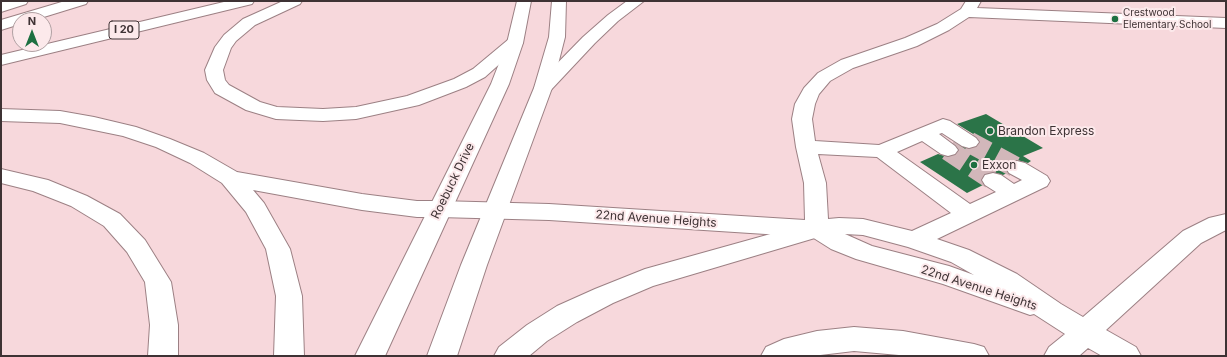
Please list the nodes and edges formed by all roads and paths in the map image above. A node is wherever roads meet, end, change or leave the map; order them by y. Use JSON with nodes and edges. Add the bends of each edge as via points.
{"nodes":[{"id":1,"x":21,"y":1,"type":"edge"},
{"id":2,"x":81,"y":1,"type":"edge"},
{"id":3,"x":192,"y":1,"type":"edge"},
{"id":4,"x":247,"y":1,"type":"edge"},
{"id":5,"x":294,"y":1,"type":"edge"},
{"id":6,"x":524,"y":1,"type":"edge"},
{"id":7,"x":560,"y":1,"type":"edge"},
{"id":8,"x":637,"y":1,"type":"edge"},
{"id":9,"x":1,"y":7,"type":"edge"},
{"id":10,"x":970,"y":7,"type":"edge"},
{"id":11,"x":1226,"y":23,"type":"edge"},
{"id":12,"x":1,"y":25,"type":"edge"},
{"id":13,"x":52,"y":34,"type":"edge"},
{"id":14,"x":12,"y":43,"type":"edge"},
{"id":15,"x":515,"y":43,"type":"junction"},
{"id":16,"x":1,"y":46,"type":"edge"},
{"id":17,"x":1,"y":60,"type":"edge"},
{"id":18,"x":543,"y":88,"type":"junction"},
{"id":19,"x":1,"y":115,"type":"edge"},
{"id":20,"x":924,"y":134,"type":"junction"},
{"id":21,"x":969,"y":142,"type":"tunnel mouth"},
{"id":22,"x":806,"y":147,"type":"junction"},
{"id":23,"x":948,"y":150,"type":"tunnel mouth"},
{"id":24,"x":882,"y":151,"type":"junction"},
{"id":25,"x":1017,"y":168,"type":"tunnel mouth"},
{"id":26,"x":2,"y":178,"type":"edge"},
{"id":27,"x":230,"y":178,"type":"junction"},
{"id":28,"x":993,"y":180,"type":"tunnel mouth"},
{"id":29,"x":1014,"y":193,"type":"junction"},
{"id":30,"x":439,"y":209,"type":"junction"},
{"id":31,"x":496,"y":210,"type":"junction"},
{"id":32,"x":968,"y":214,"type":"junction"},
{"id":33,"x":1226,"y":222,"type":"edge"},
{"id":34,"x":817,"y":229,"type":"junction"},
{"id":35,"x":914,"y":240,"type":"junction"},
{"id":36,"x":1051,"y":312,"type":"junction"},
{"id":37,"x":1087,"y":332,"type":"junction"},
{"id":38,"x":926,"y":352,"type":"edge"},
{"id":39,"x":163,"y":356,"type":"edge"},
{"id":40,"x":289,"y":356,"type":"edge"},
{"id":41,"x":370,"y":356,"type":"edge"},
{"id":42,"x":442,"y":356,"type":"edge"},
{"id":43,"x":509,"y":356,"type":"edge"},
{"id":44,"x":776,"y":356,"type":"edge"},
{"id":45,"x":974,"y":356,"type":"edge"},
{"id":46,"x":1059,"y":356,"type":"edge"},
{"id":47,"x":1126,"y":356,"type":"edge"}],
"edges":[{"from":1,"to":9,"type":"main road"},
{"from":2,"to":12,"type":"main road"},
{"from":3,"to":13,"type":"main road","number":"I 20"},
{"from":4,"to":17,"type":"main road","number":"I 20"},
{"from":5,"to":15,"type":"main road","via":[[249,22],[230,38],[223,47],[214,70],[216,80],[222,88],[253,106],[276,113],[356,113],[412,101],[479,73]]},
{"from":6,"to":15,"type":"main road","name":"Roebuck Drive"},
{"from":7,"to":18,"type":"main road","via":[[557,37]]},
{"from":8,"to":18,"type":"main road","via":[[589,40]]},
{"from":10,"to":11,"type":"main road"},
{"from":10,"to":22,"type":"main road","via":[[943,27],[911,42],[846,64],[824,77],[805,104],[802,119]]},
{"from":14,"to":16,"type":"main road"},
{"from":15,"to":30,"type":"main road","name":"Roebuck Drive","via":[[500,84]]},
{"from":18,"to":31,"type":"main road"},
{"from":19,"to":27,"type":"main road","via":[[60,117],[129,131],[197,158]]},
{"from":20,"to":21,"type":"main road","via":[[943,125]]},
{"from":20,"to":23,"type":"main road"},
{"from":20,"to":24,"type":"main road"},
{"from":22,"to":24,"type":"main road"},
{"from":22,"to":34,"type":"main road","via":[[815,183]]},
{"from":24,"to":32,"type":"main road"},
{"from":25,"to":29,"type":"main road","via":[[1038,181]]},
{"from":26,"to":39,"type":"main road","via":[[40,185],[79,201],[112,220],[136,246],[158,282],[164,325]]},
{"from":27,"to":30,"type":"main road","name":"22nd Avenue Heights","via":[[362,202]]},
{"from":27,"to":40,"type":"main road","via":[[256,208],[278,250],[289,296]]},
{"from":28,"to":29,"type":"main road"},
{"from":29,"to":32,"type":"main road"},
{"from":30,"to":31,"type":"main road","name":"22nd Avenue Heights"},
{"from":30,"to":41,"type":"main road","name":"Roebuck Drive"},
{"from":31,"to":34,"type":"main road","name":"22nd Avenue Heights"},
{"from":31,"to":42,"type":"main road"},
{"from":32,"to":35,"type":"main road"},
{"from":33,"to":37,"type":"main road","via":[[1192,237]]},
{"from":34,"to":35,"type":"main road","name":"22nd Avenue Heights","via":[[863,226]]},
{"from":34,"to":36,"type":"main road","name":"22nd Avenue Heights","via":[[840,243],[865,253],[949,276]]},
{"from":34,"to":43,"type":"main road","via":[[645,279],[611,293],[567,314],[537,333]]},
{"from":35,"to":36,"type":"main road","name":"22nd Avenue Heights","via":[[960,256],[1008,281]]},
{"from":36,"to":37,"type":"main road","name":"22nd Avenue Heights"},
{"from":37,"to":46,"type":"main road"},
{"from":37,"to":47,"type":"main road","name":"22nd Avenue Heights"},
{"from":38,"to":44,"type":"main road","via":[[903,343],[854,339],[817,343],[784,351]]},
{"from":38,"to":45,"type":"main road"}]}
